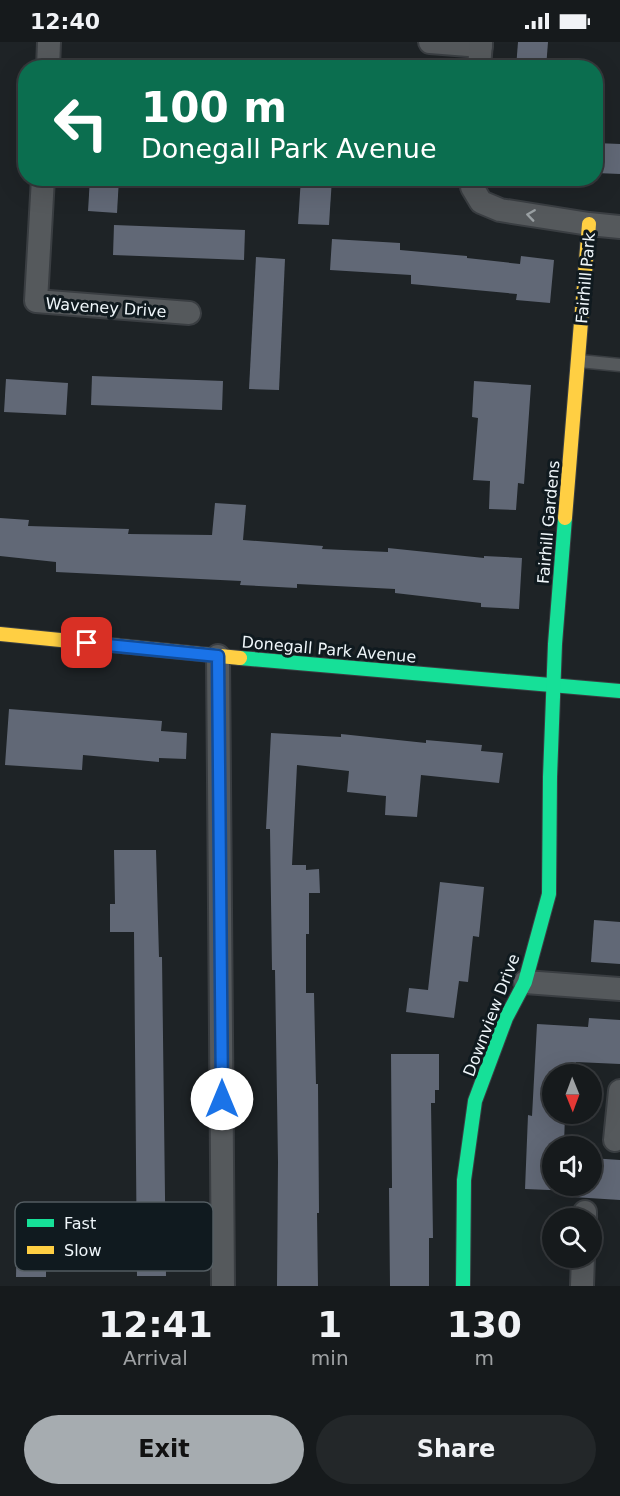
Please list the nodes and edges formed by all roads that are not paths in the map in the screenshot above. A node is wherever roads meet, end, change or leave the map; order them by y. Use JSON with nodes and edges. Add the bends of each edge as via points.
{"nodes":[{"id":1,"x":49,"y":42,"type":"edge"},
{"id":2,"x":430,"y":42,"type":"edge"},
{"id":3,"x":480,"y":52,"type":"edge"},
{"id":4,"x":48,"y":60,"type":"edge"},
{"id":5,"x":43,"y":186,"type":"edge"},
{"id":6,"x":472,"y":186,"type":"edge"},
{"id":7,"x":589,"y":224,"type":"junction"},
{"id":8,"x":620,"y":227,"type":"edge"},
{"id":9,"x":189,"y":313,"type":"dead end"},
{"id":10,"x":578,"y":361,"type":"junction"},
{"id":11,"x":620,"y":365,"type":"edge"},
{"id":12,"x":0,"y":634,"type":"edge"},
{"id":13,"x":218,"y":656,"type":"junction"},
{"id":14,"x":554,"y":686,"type":"junction"},
{"id":15,"x":620,"y":691,"type":"edge"},
{"id":16,"x":525,"y":982,"type":"junction"},
{"id":17,"x":620,"y":989,"type":"edge"},
{"id":18,"x":620,"y":1090,"type":"edge"},
{"id":19,"x":615,"y":1140,"type":"dead end"},
{"id":20,"x":583,"y":1268,"type":"edge"},
{"id":21,"x":223,"y":1286,"type":"edge"},
{"id":22,"x":463,"y":1286,"type":"edge"},
{"id":23,"x":582,"y":1286,"type":"edge"}],
"edges":[{"from":1,"to":4,"type":"street"},
{"from":2,"to":3,"type":"street"},
{"from":5,"to":9,"type":"street","name":"Waveney Drive","via":[[36,301]]},
{"from":7,"to":6,"type":"street","one_way":true,"via":[[500,210],[482,202]]},
{"from":7,"to":8,"type":"street","name":"Fairhill Park"},
{"from":7,"to":10,"type":"street","name":"Fairhill Park"},
{"from":10,"to":11,"type":"lane"},
{"from":10,"to":14,"type":"street","name":"Fairhill Gardens"},
{"from":12,"to":13,"type":"street","name":"Donegall Park Avenue"},
{"from":13,"to":14,"type":"street","name":"Donegall Park Avenue"},
{"from":13,"to":21,"type":"street"},
{"from":14,"to":15,"type":"street","name":"Donegall Park Avenue"},
{"from":14,"to":16,"type":"street","name":"Downview Drive","via":[[549,894]]},
{"from":16,"to":17,"type":"street"},
{"from":16,"to":22,"type":"street","name":"Downview Drive","via":[[506,1018],[475,1101],[464,1180]]},
{"from":18,"to":19,"type":"street"},
{"from":20,"to":23,"type":"street"}]}
